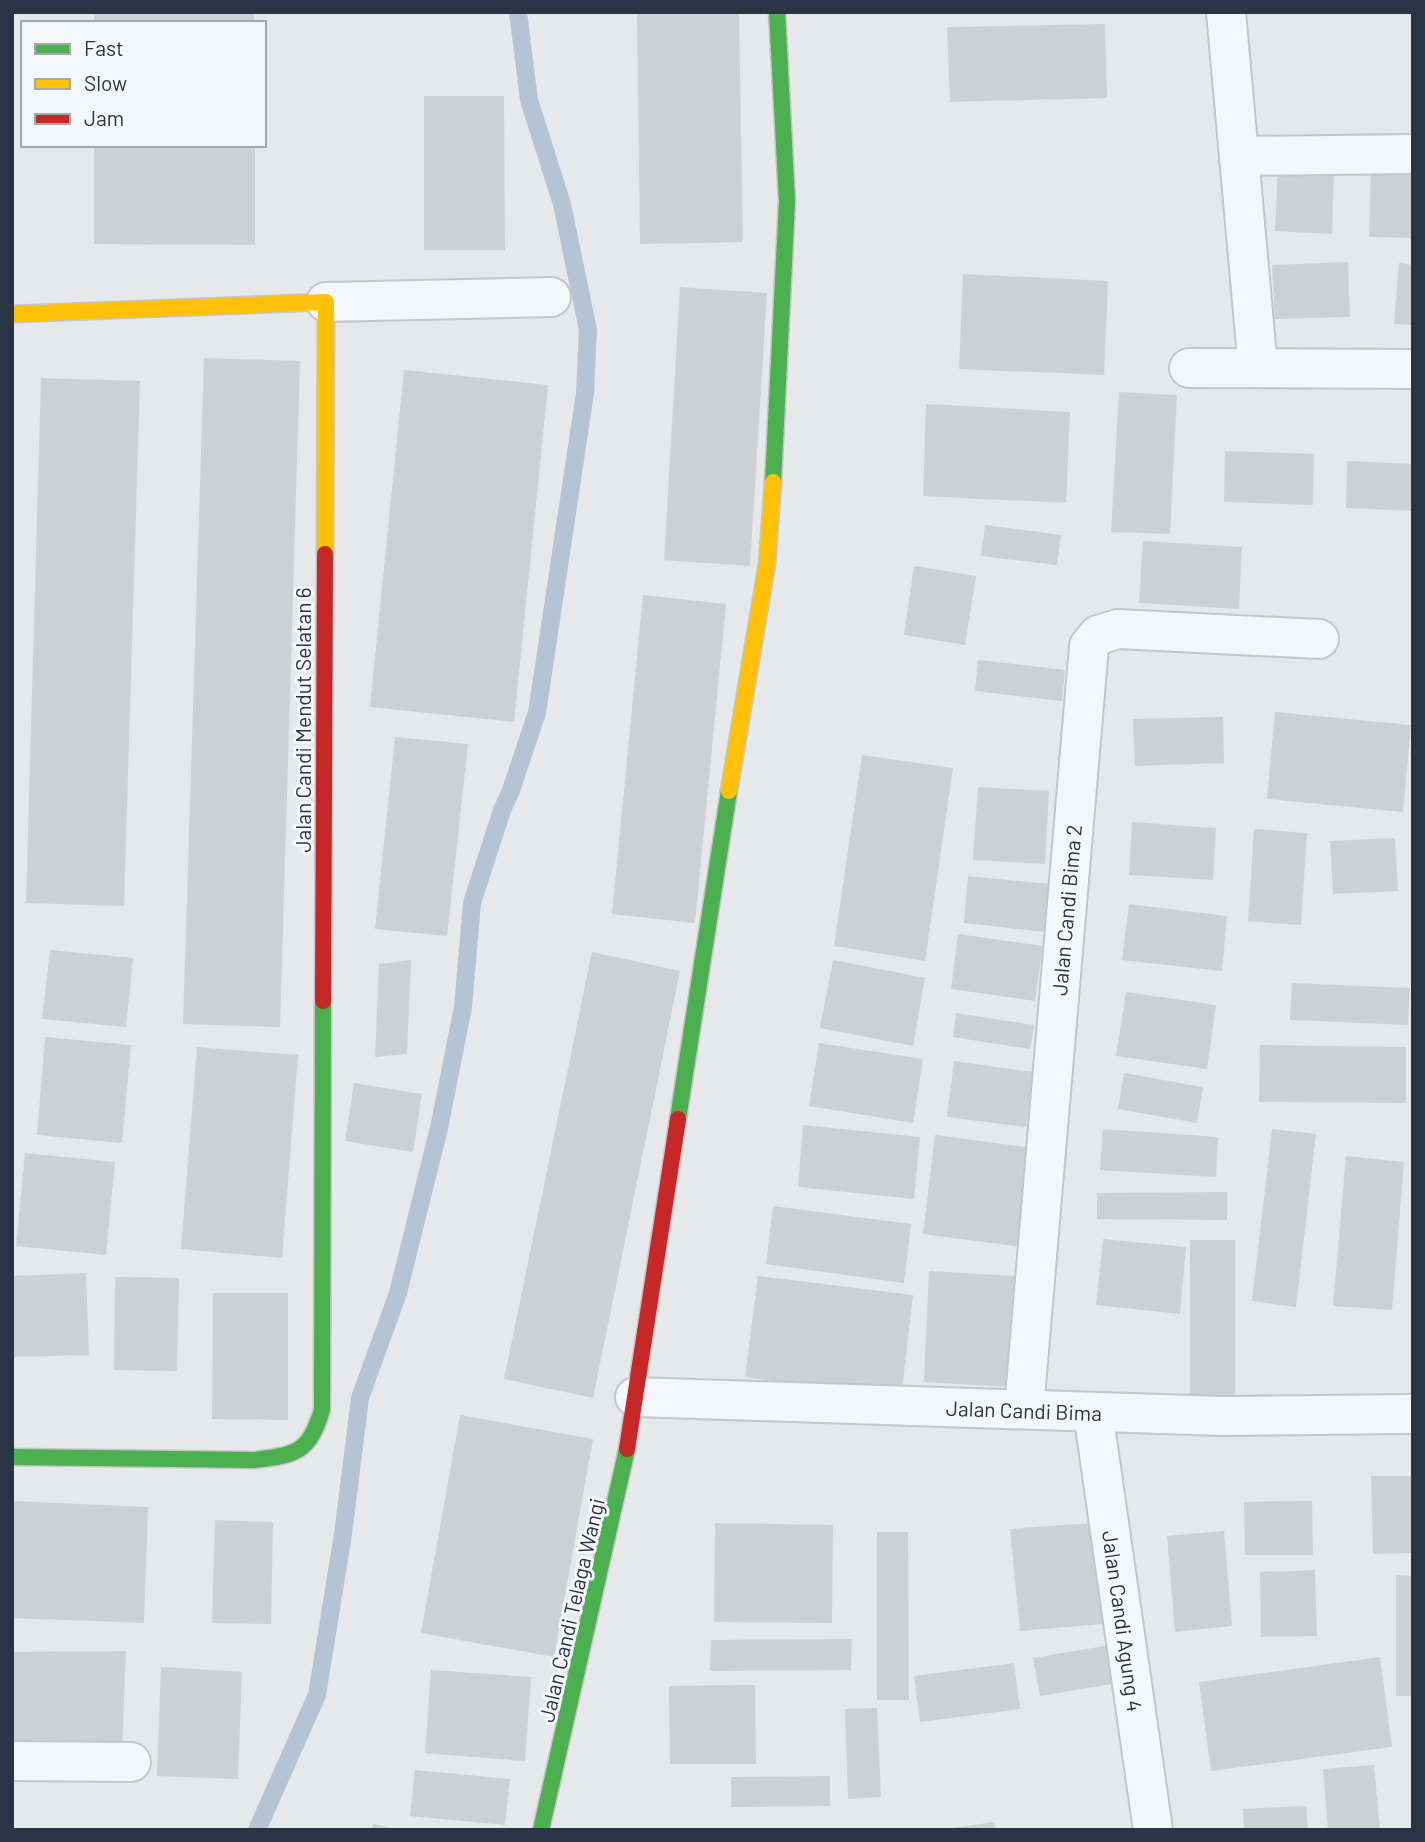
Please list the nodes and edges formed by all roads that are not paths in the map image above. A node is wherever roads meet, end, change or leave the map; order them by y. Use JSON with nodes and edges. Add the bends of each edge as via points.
{"nodes":[{"id":1,"x":777,"y":12,"type":"edge"},
{"id":2,"x":1226,"y":12,"type":"edge"},
{"id":3,"x":1413,"y":154,"type":"edge"},
{"id":4,"x":1239,"y":156,"type":"junction"},
{"id":5,"x":551,"y":297,"type":"dead end"},
{"id":6,"x":326,"y":302,"type":"junction"},
{"id":7,"x":12,"y":314,"type":"edge"},
{"id":8,"x":1189,"y":368,"type":"dead end"},
{"id":9,"x":1258,"y":368,"type":"junction"},
{"id":10,"x":1413,"y":369,"type":"edge"},
{"id":11,"x":1319,"y":639,"type":"dead end"},
{"id":12,"x":635,"y":1397,"type":"junction"},
{"id":13,"x":1024,"y":1409,"type":"junction"},
{"id":14,"x":1093,"y":1412,"type":"junction"},
{"id":15,"x":1413,"y":1413,"type":"edge"},
{"id":16,"x":12,"y":1457,"type":"edge"},
{"id":17,"x":12,"y":1761,"type":"edge"},
{"id":18,"x":131,"y":1762,"type":"dead end"},
{"id":19,"x":541,"y":1830,"type":"edge"},
{"id":20,"x":1153,"y":1830,"type":"edge"}],
"edges":[{"from":1,"to":12,"type":"street","name":"Jalan Candi Telaga Wangi","via":[[787,201],[767,564]]},
{"from":2,"to":4,"type":"street"},
{"from":3,"to":4,"type":"street"},
{"from":4,"to":9,"type":"street"},
{"from":5,"to":6,"type":"street"},
{"from":6,"to":7,"type":"street"},
{"from":6,"to":16,"type":"street","name":"Jalan Candi Mendut Selatan 6","via":[[322,1409],[316,1432],[305,1448],[294,1454],[254,1460]]},
{"from":8,"to":9,"type":"street"},
{"from":9,"to":10,"type":"street"},
{"from":11,"to":13,"type":"street","name":"Jalan Candi Bima 2","via":[[1118,629],[1098,635],[1089,646]]},
{"from":12,"to":13,"type":"street","name":"Jalan Candi Bima"},
{"from":12,"to":19,"type":"street","name":"Jalan Candi Telaga Wangi","via":[[620,1485]]},
{"from":13,"to":14,"type":"street","name":"Jalan Candi Bima"},
{"from":14,"to":15,"type":"street","name":"Jalan Candi Bima","via":[[1222,1416]]},
{"from":14,"to":20,"type":"street","name":"Jalan Candi Agung 4"},
{"from":17,"to":18,"type":"street"}]}
